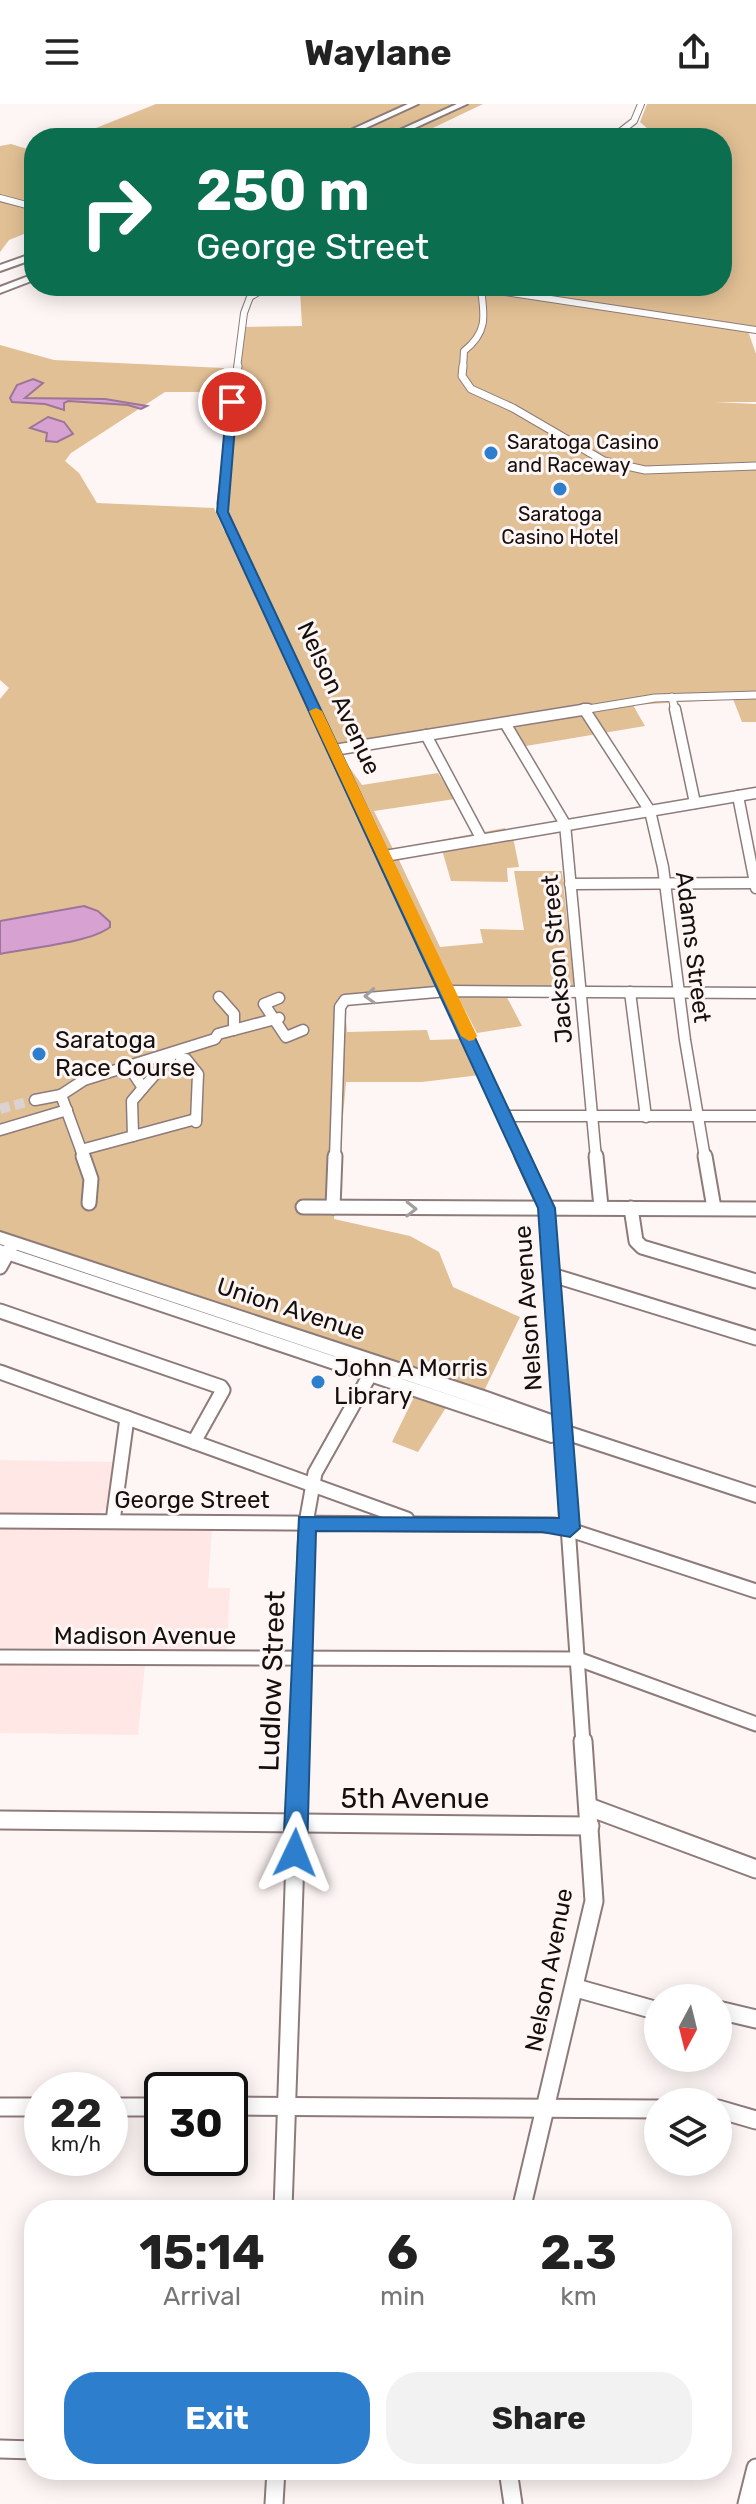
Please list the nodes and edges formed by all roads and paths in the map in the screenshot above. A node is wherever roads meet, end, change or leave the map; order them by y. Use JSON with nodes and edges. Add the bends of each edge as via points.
{"nodes":[{"id":1,"x":414,"y":104,"type":"edge"},
{"id":2,"x":463,"y":104,"type":"edge"},
{"id":3,"x":641,"y":104,"type":"edge"},
{"id":4,"x":360,"y":128,"type":"edge"},
{"id":5,"x":409,"y":128,"type":"edge"},
{"id":6,"x":625,"y":128,"type":"edge"},
{"id":7,"x":0,"y":198,"type":"edge"},
{"id":8,"x":24,"y":204,"type":"edge"},
{"id":9,"x":24,"y":260,"type":"edge"},
{"id":10,"x":0,"y":268,"type":"edge"},
{"id":11,"x":24,"y":281,"type":"edge"},
{"id":12,"x":0,"y":290,"type":"edge"},
{"id":13,"x":252,"y":296,"type":"edge"},
{"id":14,"x":482,"y":296,"type":"edge"},
{"id":15,"x":538,"y":296,"type":"edge"},
{"id":16,"x":756,"y":331,"type":"edge"},
{"id":17,"x":755,"y":339,"type":"edge"},
{"id":18,"x":756,"y":466,"type":"edge"},
{"id":19,"x":756,"y":695,"type":"edge"},
{"id":20,"x":672,"y":697,"type":"junction"},
{"id":21,"x":584,"y":709,"type":"junction"},
{"id":22,"x":505,"y":723,"type":"junction"},
{"id":23,"x":426,"y":735,"type":"junction"},
{"id":24,"x":334,"y":750,"type":"junction"},
{"id":25,"x":756,"y":793,"type":"edge"},
{"id":26,"x":738,"y":796,"type":"junction"},
{"id":27,"x":695,"y":803,"type":"junction"},
{"id":28,"x":650,"y":811,"type":"junction"},
{"id":29,"x":565,"y":824,"type":"junction"},
{"id":30,"x":481,"y":838,"type":"junction"},
{"id":31,"x":385,"y":856,"type":"junction"},
{"id":32,"x":570,"y":884,"type":"junction"},
{"id":33,"x":665,"y":884,"type":"junction"},
{"id":34,"x":756,"y":885,"type":"edge"},
{"id":35,"x":448,"y":991,"type":"junction"},
{"id":36,"x":579,"y":992,"type":"junction"},
{"id":37,"x":630,"y":992,"type":"junction"},
{"id":38,"x":679,"y":993,"type":"junction"},
{"id":39,"x":756,"y":993,"type":"edge"},
{"id":40,"x":279,"y":998,"type":"dead end"},
{"id":41,"x":224,"y":999,"type":"dead end"},
{"id":42,"x":276,"y":1019,"type":"junction"},
{"id":43,"x":234,"y":1030,"type":"junction"},
{"id":44,"x":303,"y":1030,"type":"dead end"},
{"id":45,"x":218,"y":1034,"type":"junction"},
{"id":46,"x":193,"y":1037,"type":"dead end"},
{"id":47,"x":178,"y":1056,"type":"junction"},
{"id":48,"x":133,"y":1073,"type":"dead end"},
{"id":49,"x":143,"y":1088,"type":"junction"},
{"id":50,"x":61,"y":1095,"type":"junction"},
{"id":51,"x":35,"y":1100,"type":"tunnel mouth"},
{"id":52,"x":67,"y":1110,"type":"junction"},
{"id":53,"x":506,"y":1116,"type":"junction"},
{"id":54,"x":756,"y":1116,"type":"edge"},
{"id":55,"x":592,"y":1117,"type":"junction"},
{"id":56,"x":646,"y":1117,"type":"junction"},
{"id":57,"x":699,"y":1117,"type":"junction"},
{"id":58,"x":0,"y":1130,"type":"edge"},
{"id":59,"x":133,"y":1136,"type":"junction"},
{"id":60,"x":81,"y":1150,"type":"junction"},
{"id":61,"x":89,"y":1203,"type":"dead end"},
{"id":62,"x":303,"y":1207,"type":"dead end"},
{"id":63,"x":333,"y":1207,"type":"junction"},
{"id":64,"x":601,"y":1207,"type":"junction"},
{"id":65,"x":546,"y":1208,"type":"junction"},
{"id":66,"x":631,"y":1208,"type":"junction"},
{"id":67,"x":714,"y":1208,"type":"junction"},
{"id":68,"x":756,"y":1209,"type":"edge"},
{"id":69,"x":4,"y":1250,"type":"edge"},
{"id":70,"x":552,"y":1275,"type":"junction"},
{"id":71,"x":756,"y":1281,"type":"edge"},
{"id":72,"x":0,"y":1311,"type":"edge"},
{"id":73,"x":756,"y":1338,"type":"edge"},
{"id":74,"x":373,"y":1369,"type":"junction"},
{"id":75,"x":0,"y":1372,"type":"edge"},
{"id":76,"x":127,"y":1418,"type":"junction"},
{"id":77,"x":564,"y":1432,"type":"junction"},
{"id":78,"x":194,"y":1442,"type":"junction"},
{"id":79,"x":312,"y":1485,"type":"junction"},
{"id":80,"x":756,"y":1495,"type":"edge"},
{"id":81,"x":0,"y":1521,"type":"edge"},
{"id":82,"x":113,"y":1521,"type":"junction"},
{"id":83,"x":306,"y":1523,"type":"junction"},
{"id":84,"x":418,"y":1523,"type":"junction"},
{"id":85,"x":570,"y":1528,"type":"junction"},
{"id":86,"x":756,"y":1591,"type":"edge"},
{"id":87,"x":0,"y":1657,"type":"edge"},
{"id":88,"x":301,"y":1659,"type":"junction"},
{"id":89,"x":578,"y":1659,"type":"junction"},
{"id":90,"x":756,"y":1724,"type":"edge"},
{"id":91,"x":589,"y":1807,"type":"junction"},
{"id":92,"x":0,"y":1820,"type":"edge"},
{"id":93,"x":296,"y":1823,"type":"junction"},
{"id":94,"x":590,"y":1826,"type":"junction"},
{"id":95,"x":756,"y":1869,"type":"edge"},
{"id":96,"x":576,"y":1988,"type":"junction"},
{"id":97,"x":644,"y":2007,"type":"edge"},
{"id":98,"x":732,"y":2013,"type":"edge"},
{"id":99,"x":756,"y":2019,"type":"edge"},
{"id":100,"x":248,"y":2106,"type":"edge"},
{"id":101,"x":285,"y":2106,"type":"junction"},
{"id":102,"x":0,"y":2107,"type":"edge"},
{"id":103,"x":24,"y":2107,"type":"edge"},
{"id":104,"x":547,"y":2109,"type":"junction"},
{"id":105,"x":644,"y":2109,"type":"edge"},
{"id":106,"x":732,"y":2113,"type":"edge"},
{"id":107,"x":756,"y":2120,"type":"edge"},
{"id":108,"x":283,"y":2200,"type":"edge"},
{"id":109,"x":524,"y":2200,"type":"edge"},
{"id":110,"x":0,"y":2449,"type":"edge"},
{"id":111,"x":24,"y":2450,"type":"edge"},
{"id":112,"x":756,"y":2468,"type":"edge"},
{"id":113,"x":275,"y":2480,"type":"edge"},
{"id":114,"x":509,"y":2480,"type":"edge"},
{"id":115,"x":274,"y":2504,"type":"edge"},
{"id":116,"x":513,"y":2504,"type":"edge"},
{"id":117,"x":747,"y":2504,"type":"edge"}],
"edges":[{"from":1,"to":4,"type":"highway"},
{"from":2,"to":5,"type":"highway"},
{"from":3,"to":6,"type":"street"},
{"from":7,"to":8,"type":"street"},
{"from":9,"to":10,"type":"highway"},
{"from":11,"to":12,"type":"highway"},
{"from":13,"to":24,"type":"street","name":"Nelson Avenue","via":[[244,313],[221,503]]},
{"from":14,"to":18,"type":"street","via":[[485,326],[481,339],[464,351],[461,365],[465,382],[480,396],[626,468]]},
{"from":15,"to":16,"type":"street"},
{"from":16,"to":17,"type":"street"},
{"from":19,"to":20,"type":"street"},
{"from":20,"to":21,"type":"street"},
{"from":20,"to":27,"type":"street"},
{"from":21,"to":22,"type":"street"},
{"from":21,"to":28,"type":"street","name":"Adams Street"},
{"from":22,"to":23,"type":"street"},
{"from":22,"to":29,"type":"street","name":"Jackson Street"},
{"from":23,"to":24,"type":"street"},
{"from":23,"to":30,"type":"street"},
{"from":24,"to":31,"type":"street","name":"Nelson Avenue"},
{"from":25,"to":26,"type":"street"},
{"from":26,"to":27,"type":"street"},
{"from":26,"to":34,"type":"street"},
{"from":27,"to":28,"type":"street"},
{"from":28,"to":29,"type":"street"},
{"from":28,"to":33,"type":"street","name":"Adams Street"},
{"from":29,"to":30,"type":"street"},
{"from":29,"to":32,"type":"street","name":"Jackson Street"},
{"from":30,"to":31,"type":"street"},
{"from":31,"to":35,"type":"street","name":"Nelson Avenue"},
{"from":32,"to":33,"type":"street"},
{"from":32,"to":36,"type":"street","name":"Jackson Street"},
{"from":33,"to":34,"type":"street"},
{"from":33,"to":38,"type":"street","name":"Adams Street"},
{"from":35,"to":36,"type":"street"},
{"from":35,"to":53,"type":"street","name":"Nelson Avenue"},
{"from":35,"to":63,"type":"street","one_way":true,"via":[[356,996],[342,1003]]},
{"from":36,"to":37,"type":"street"},
{"from":36,"to":55,"type":"street","name":"Jackson Street"},
{"from":37,"to":38,"type":"street"},
{"from":37,"to":56,"type":"street"},
{"from":38,"to":39,"type":"street"},
{"from":38,"to":57,"type":"street","name":"Adams Street"},
{"from":40,"to":42,"type":"street","via":[[264,1004]]},
{"from":41,"to":43,"type":"street","via":[[234,1014]]},
{"from":42,"to":43,"type":"street"},
{"from":42,"to":44,"type":"street","via":[[286,1037]]},
{"from":43,"to":45,"type":"street"},
{"from":45,"to":46,"type":"street"},
{"from":45,"to":47,"type":"street"},
{"from":47,"to":49,"type":"street"},
{"from":47,"to":50,"type":"street","via":[[84,1080]]},
{"from":47,"to":59,"type":"street","via":[[198,1074],[196,1120]]},
{"from":48,"to":49,"type":"street"},
{"from":49,"to":59,"type":"street","via":[[132,1101]]},
{"from":50,"to":51,"type":"street"},
{"from":50,"to":52,"type":"street"},
{"from":52,"to":58,"type":"street"},
{"from":52,"to":60,"type":"street"},
{"from":53,"to":55,"type":"street"},
{"from":53,"to":65,"type":"street","name":"Nelson Avenue"},
{"from":54,"to":57,"type":"street"},
{"from":55,"to":56,"type":"street"},
{"from":55,"to":64,"type":"street","name":"Jackson Street"},
{"from":56,"to":57,"type":"street"},
{"from":57,"to":67,"type":"street","name":"Adams Street"},
{"from":59,"to":60,"type":"street"},
{"from":60,"to":61,"type":"street","via":[[91,1179]]},
{"from":62,"to":63,"type":"street"},
{"from":63,"to":65,"type":"street","one_way":true},
{"from":64,"to":65,"type":"street"},
{"from":64,"to":66,"type":"street"},
{"from":65,"to":70,"type":"street","name":"Nelson Avenue"},
{"from":66,"to":67,"type":"street"},
{"from":66,"to":71,"type":"street","via":[[636,1241],[642,1247]]},
{"from":67,"to":68,"type":"street"},
{"from":69,"to":74,"type":"main road","name":"Union Avenue"},
{"from":70,"to":73,"type":"street"},
{"from":70,"to":77,"type":"street","name":"Nelson Avenue"},
{"from":72,"to":78,"type":"street","via":[[221,1387]]},
{"from":74,"to":77,"type":"main road","name":"Union Avenue","via":[[551,1435]]},
{"from":74,"to":79,"type":"street","name":"Ludlow Street"},
{"from":75,"to":76,"type":"street"},
{"from":76,"to":78,"type":"street"},
{"from":76,"to":82,"type":"street"},
{"from":77,"to":80,"type":"main road","name":"Union Avenue"},
{"from":77,"to":85,"type":"street","name":"Nelson Avenue"},
{"from":78,"to":79,"type":"street"},
{"from":79,"to":83,"type":"street","name":"Ludlow Street"},
{"from":79,"to":84,"type":"street"},
{"from":81,"to":82,"type":"street","name":"George Street"},
{"from":82,"to":83,"type":"street","name":"George Street"},
{"from":83,"to":84,"type":"street","name":"George Street"},
{"from":83,"to":88,"type":"street","name":"Ludlow Street"},
{"from":84,"to":85,"type":"street","name":"George Street"},
{"from":85,"to":86,"type":"street","name":"George Street"},
{"from":85,"to":89,"type":"street","name":"Nelson Avenue"},
{"from":87,"to":88,"type":"street","name":"Madison Avenue"},
{"from":88,"to":89,"type":"street","name":"Madison Avenue"},
{"from":88,"to":93,"type":"street","name":"Ludlow Street"},
{"from":89,"to":90,"type":"street"},
{"from":89,"to":91,"type":"street","name":"Nelson Avenue"},
{"from":91,"to":94,"type":"street","name":"Nelson Avenue"},
{"from":91,"to":95,"type":"street"},
{"from":92,"to":93,"type":"street","name":"5th Avenue"},
{"from":93,"to":94,"type":"street","name":"5th Avenue"},
{"from":93,"to":101,"type":"street","name":"Ludlow Street"},
{"from":94,"to":96,"type":"street","name":"Nelson Avenue","via":[[594,1901]]},
{"from":96,"to":97,"type":"street"},
{"from":96,"to":104,"type":"street","name":"Nelson Avenue"},
{"from":98,"to":99,"type":"street"},
{"from":100,"to":101,"type":"street"},
{"from":101,"to":104,"type":"street"},
{"from":101,"to":108,"type":"street","name":"Ludlow Street"},
{"from":102,"to":103,"type":"street"},
{"from":104,"to":105,"type":"street"},
{"from":104,"to":109,"type":"street","name":"Nelson Avenue"},
{"from":106,"to":107,"type":"street"},
{"from":110,"to":111,"type":"street"},
{"from":112,"to":117,"type":"street"},
{"from":113,"to":115,"type":"street"},
{"from":114,"to":116,"type":"street"}]}
